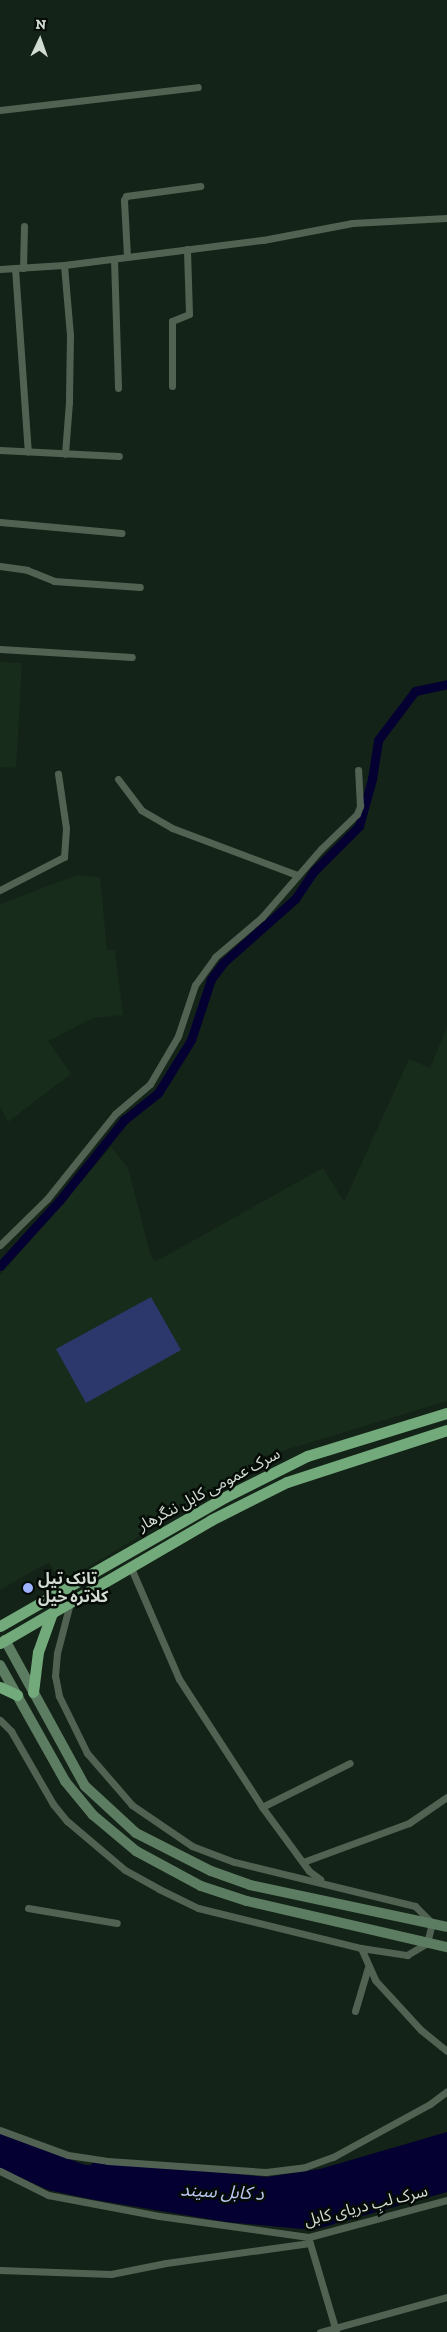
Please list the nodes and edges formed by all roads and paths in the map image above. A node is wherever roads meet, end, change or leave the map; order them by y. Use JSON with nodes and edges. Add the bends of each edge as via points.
{"nodes":[{"id":1,"x":198,"y":87,"type":"dead end"},
{"id":2,"x":0,"y":110,"type":"edge"},
{"id":3,"x":200,"y":186,"type":"dead end"},
{"id":4,"x":447,"y":218,"type":"edge"},
{"id":5,"x":24,"y":226,"type":"dead end"},
{"id":6,"x":187,"y":249,"type":"junction"},
{"id":7,"x":127,"y":256,"type":"junction"},
{"id":8,"x":114,"y":259,"type":"junction"},
{"id":9,"x":64,"y":265,"type":"junction"},
{"id":10,"x":15,"y":268,"type":"junction"},
{"id":11,"x":23,"y":268,"type":"junction"},
{"id":12,"x":0,"y":269,"type":"edge"},
{"id":13,"x":172,"y":386,"type":"dead end"},
{"id":14,"x":118,"y":388,"type":"dead end"},
{"id":15,"x":0,"y":450,"type":"edge"},
{"id":16,"x":28,"y":452,"type":"junction"},
{"id":17,"x":65,"y":454,"type":"junction"},
{"id":18,"x":119,"y":456,"type":"dead end"},
{"id":19,"x":0,"y":522,"type":"edge"},
{"id":20,"x":122,"y":533,"type":"dead end"},
{"id":21,"x":0,"y":566,"type":"edge"},
{"id":22,"x":140,"y":587,"type":"dead end"},
{"id":23,"x":0,"y":649,"type":"edge"},
{"id":24,"x":132,"y":657,"type":"dead end"},
{"id":25,"x":358,"y":770,"type":"dead end"},
{"id":26,"x":58,"y":774,"type":"dead end"},
{"id":27,"x":118,"y":779,"type":"dead end"},
{"id":28,"x":297,"y":875,"type":"junction"},
{"id":29,"x":0,"y":890,"type":"edge"},
{"id":30,"x":0,"y":1245,"type":"edge"},
{"id":31,"x":447,"y":1413,"type":"edge"},
{"id":32,"x":447,"y":1430,"type":"edge"},
{"id":33,"x":131,"y":1568,"type":"junction"},
{"id":34,"x":70,"y":1603,"type":"junction"},
{"id":35,"x":52,"y":1613,"type":"junction"},
{"id":36,"x":0,"y":1626,"type":"edge"},
{"id":37,"x":3,"y":1642,"type":"edge"},
{"id":38,"x":0,"y":1665,"type":"edge"},
{"id":39,"x":0,"y":1687,"type":"edge"},
{"id":40,"x":34,"y":1692,"type":"junction"},
{"id":41,"x":17,"y":1696,"type":"junction"},
{"id":42,"x":0,"y":1720,"type":"edge"},
{"id":43,"x":350,"y":1763,"type":"dead end"},
{"id":44,"x":447,"y":1797,"type":"edge"},
{"id":45,"x":262,"y":1807,"type":"junction"},
{"id":46,"x":303,"y":1862,"type":"junction"},
{"id":47,"x":324,"y":1882,"type":"junction"},
{"id":48,"x":28,"y":1908,"type":"dead end"},
{"id":49,"x":117,"y":1923,"type":"dead end"},
{"id":50,"x":432,"y":1924,"type":"junction"},
{"id":51,"x":447,"y":1927,"type":"edge"},
{"id":52,"x":427,"y":1943,"type":"junction"},
{"id":53,"x":447,"y":1947,"type":"edge"},
{"id":54,"x":361,"y":1948,"type":"junction"},
{"id":55,"x":368,"y":1967,"type":"junction"},
{"id":56,"x":355,"y":2011,"type":"dead end"},
{"id":57,"x":447,"y":2051,"type":"edge"},
{"id":58,"x":447,"y":2091,"type":"edge"},
{"id":59,"x":0,"y":2130,"type":"edge"},
{"id":60,"x":0,"y":2171,"type":"edge"},
{"id":61,"x":447,"y":2200,"type":"edge"},
{"id":62,"x":309,"y":2240,"type":"junction"},
{"id":63,"x":0,"y":2270,"type":"edge"},
{"id":64,"x":447,"y":2296,"type":"edge"},
{"id":65,"x":336,"y":2330,"type":"edge"},
{"id":66,"x":320,"y":2332,"type":"edge"}],
"edges":[{"from":1,"to":2,"type":"street"},
{"from":3,"to":7,"type":"street","via":[[126,196]]},
{"from":4,"to":6,"type":"street","via":[[352,223],[263,240]]},
{"from":5,"to":11,"type":"street"},
{"from":6,"to":7,"type":"street"},
{"from":6,"to":13,"type":"street","via":[[189,314],[172,321]]},
{"from":7,"to":8,"type":"street"},
{"from":8,"to":9,"type":"street"},
{"from":8,"to":14,"type":"street"},
{"from":9,"to":11,"type":"street"},
{"from":9,"to":17,"type":"street","via":[[70,335]]},
{"from":10,"to":11,"type":"street"},
{"from":10,"to":12,"type":"street"},
{"from":10,"to":16,"type":"street"},
{"from":15,"to":16,"type":"street"},
{"from":16,"to":17,"type":"street"},
{"from":17,"to":18,"type":"street"},
{"from":19,"to":20,"type":"street"},
{"from":21,"to":22,"type":"street","via":[[27,570],[54,581]]},
{"from":23,"to":24,"type":"street"},
{"from":25,"to":28,"type":"street","via":[[358,812]]},
{"from":26,"to":29,"type":"street","via":[[66,828],[64,857]]},
{"from":27,"to":28,"type":"street","via":[[141,810],[172,828]]},
{"from":28,"to":30,"type":"street","via":[[262,917],[235,937],[205,969],[195,986],[178,1036],[150,1084],[114,1114],[47,1198]]},
{"from":31,"to":36,"type":"highway","name":"سرک عمومی کابل ننگرهار","via":[[346,1443],[292,1464],[225,1497]]},
{"from":32,"to":33,"type":"highway","via":[[287,1482],[211,1520]]},
{"from":33,"to":34,"type":"highway"},
{"from":33,"to":45,"type":"street","via":[[179,1679]]},
{"from":34,"to":35,"type":"highway"},
{"from":34,"to":47,"type":"street","via":[[57,1653],[55,1676],[87,1753],[107,1780],[132,1805],[192,1846],[234,1862]]},
{"from":35,"to":37,"type":"highway"},
{"from":35,"to":40,"type":"highway","via":[[38,1652]]},
{"from":37,"to":40,"type":"main road"},
{"from":38,"to":41,"type":"main road"},
{"from":39,"to":41,"type":"highway"},
{"from":40,"to":50,"type":"main road","via":[[85,1786],[136,1833],[211,1871],[250,1885]]},
{"from":41,"to":52,"type":"main road","via":[[65,1781],[93,1815],[136,1851],[201,1886],[246,1901]]},
{"from":42,"to":54,"type":"street","via":[[67,1821],[125,1870],[198,1908]]},
{"from":43,"to":45,"type":"street"},
{"from":44,"to":46,"type":"street","via":[[409,1823]]},
{"from":45,"to":46,"type":"street"},
{"from":46,"to":47,"type":"street"},
{"from":47,"to":50,"type":"street","via":[[415,1906]]},
{"from":48,"to":49,"type":"street"},
{"from":50,"to":51,"type":"main road"},
{"from":50,"to":52,"type":"street"},
{"from":52,"to":53,"type":"main road"},
{"from":52,"to":54,"type":"street","via":[[407,1955]]},
{"from":54,"to":55,"type":"street"},
{"from":55,"to":56,"type":"street"},
{"from":55,"to":57,"type":"street","via":[[421,2030]]},
{"from":58,"to":59,"type":"street","via":[[430,2104],[332,2157],[305,2167],[266,2172],[108,2161],[68,2155]]},
{"from":60,"to":62,"type":"street","name":"سرک لبِ دریای کابل","via":[[48,2195]]},
{"from":61,"to":62,"type":"street","name":"سرک لبِ دریای کابل"},
{"from":62,"to":63,"type":"street","via":[[111,2274]]},
{"from":62,"to":65,"type":"street"},
{"from":64,"to":65,"type":"street"},
{"from":65,"to":66,"type":"street"}]}
